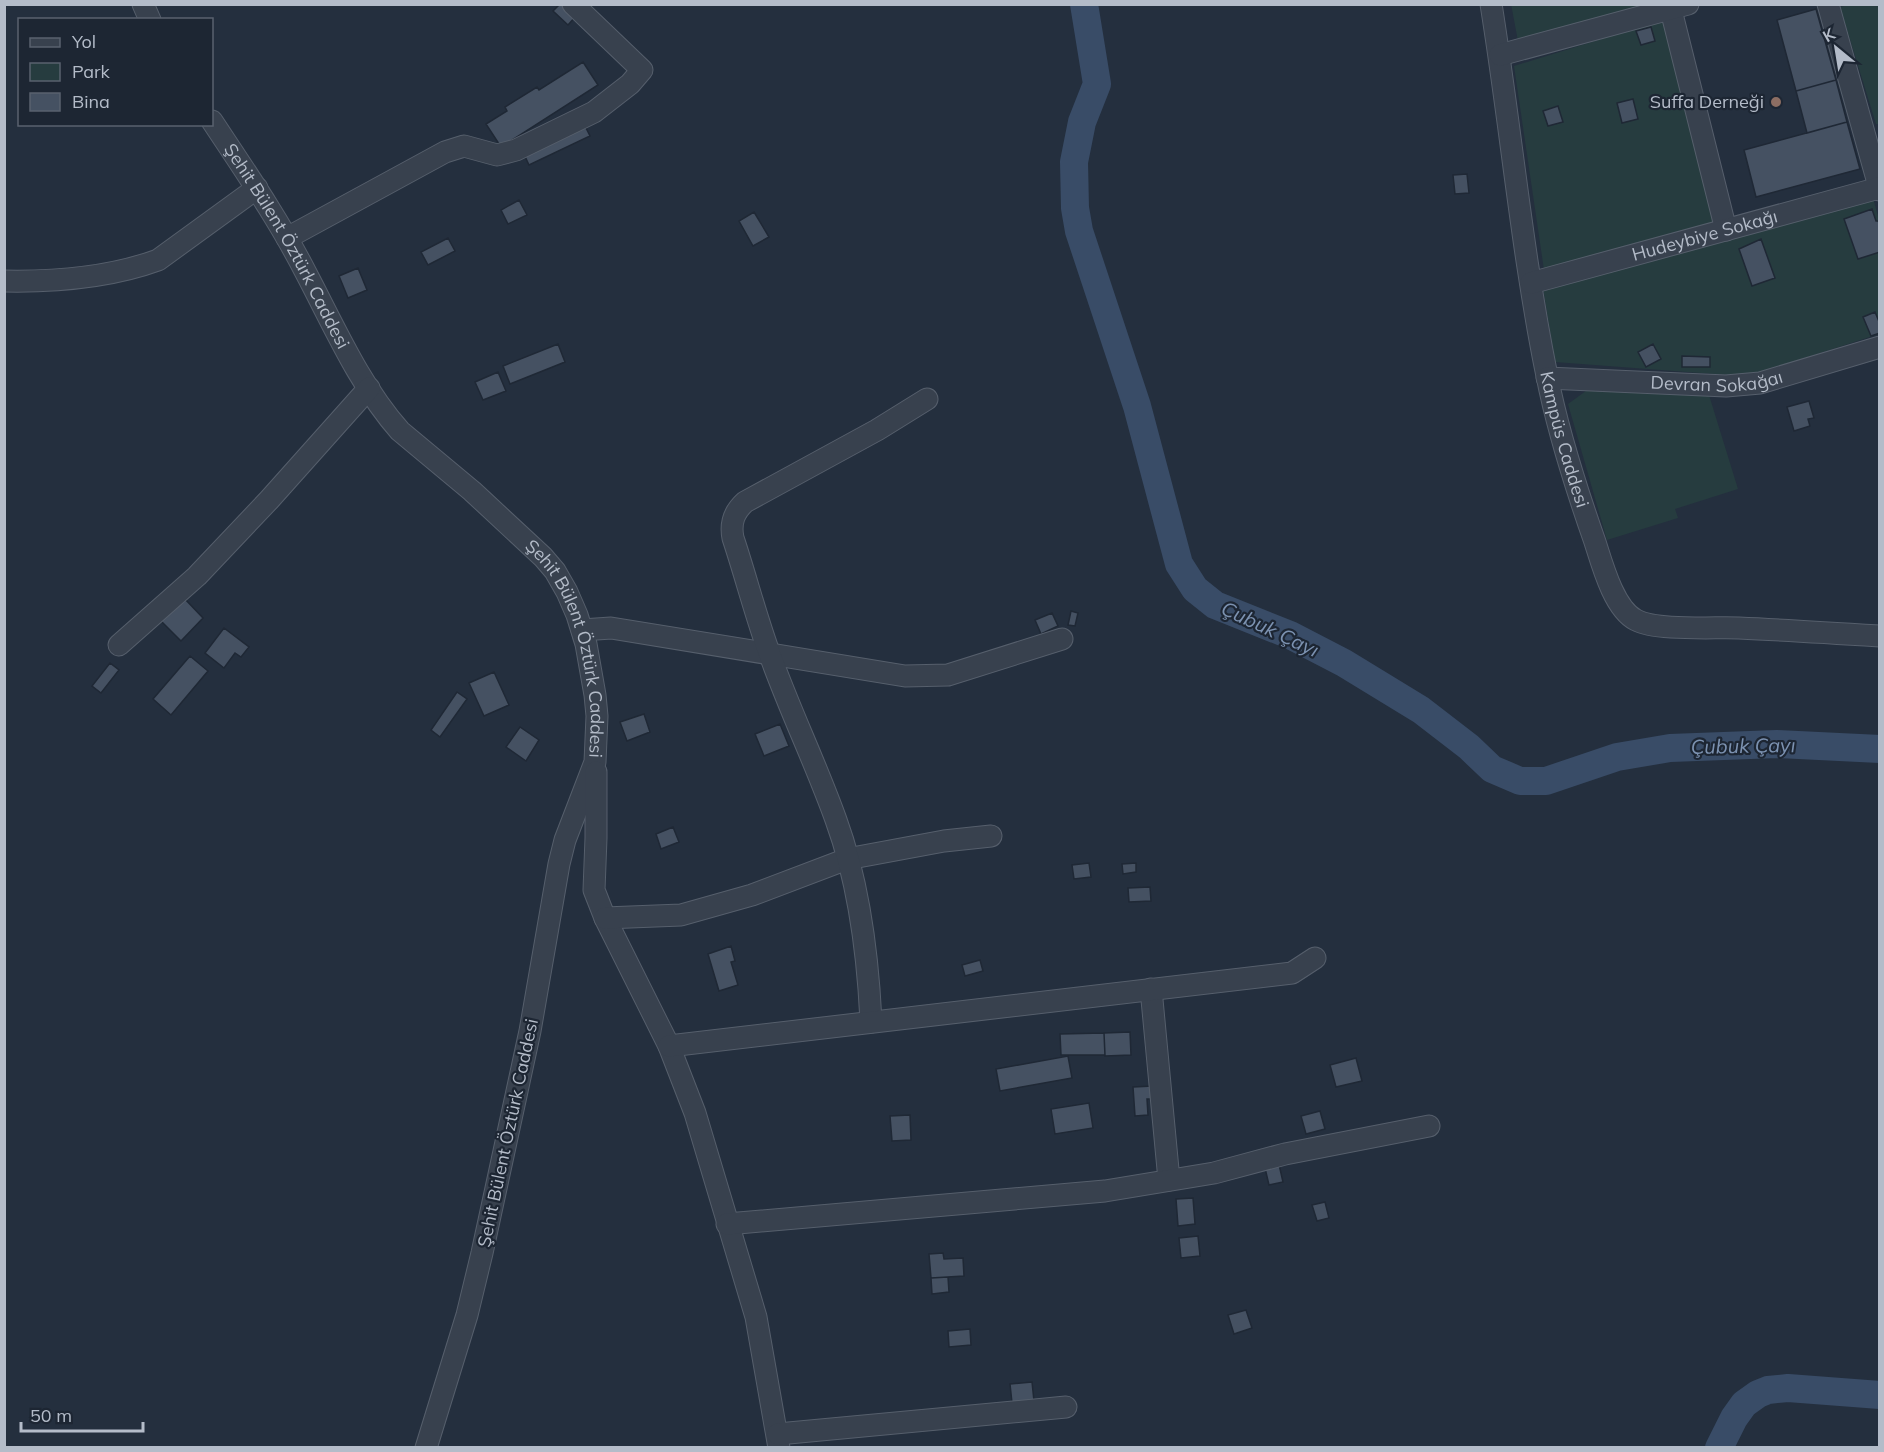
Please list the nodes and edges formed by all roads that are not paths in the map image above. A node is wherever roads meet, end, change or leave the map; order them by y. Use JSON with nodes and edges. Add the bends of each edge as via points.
{"nodes":[{"id":1,"x":143,"y":4,"type":"edge"},
{"id":2,"x":573,"y":4,"type":"edge"},
{"id":3,"x":1491,"y":4,"type":"edge"},
{"id":4,"x":1828,"y":4,"type":"edge"},
{"id":5,"x":1679,"y":7,"type":"edge"},
{"id":6,"x":149,"y":18,"type":"edge"},
{"id":7,"x":1500,"y":55,"type":"junction"},
{"id":8,"x":213,"y":122,"type":"edge"},
{"id":9,"x":1873,"y":142,"type":"edge"},
{"id":10,"x":257,"y":188,"type":"junction"},
{"id":11,"x":1879,"y":189,"type":"edge"},
{"id":12,"x":1726,"y":230,"type":"junction"},
{"id":13,"x":287,"y":238,"type":"junction"},
{"id":14,"x":4,"y":281,"type":"edge"},
{"id":15,"x":1530,"y":283,"type":"junction"},
{"id":16,"x":1880,"y":347,"type":"edge"},
{"id":17,"x":1547,"y":378,"type":"junction"},
{"id":18,"x":369,"y":388,"type":"junction"},
{"id":19,"x":927,"y":399,"type":"dead end"},
{"id":20,"x":582,"y":630,"type":"junction"},
{"id":21,"x":1880,"y":636,"type":"edge"},
{"id":22,"x":1062,"y":639,"type":"dead end"},
{"id":23,"x":119,"y":645,"type":"dead end"},
{"id":24,"x":770,"y":654,"type":"junction"},
{"id":25,"x":595,"y":762,"type":"junction"},
{"id":26,"x":991,"y":836,"type":"dead end"},
{"id":27,"x":847,"y":859,"type":"junction"},
{"id":28,"x":605,"y":918,"type":"junction"},
{"id":29,"x":1316,"y":958,"type":"dead end"},
{"id":30,"x":1151,"y":989,"type":"junction"},
{"id":31,"x":871,"y":1022,"type":"junction"},
{"id":32,"x":669,"y":1046,"type":"junction"},
{"id":33,"x":1429,"y":1126,"type":"dead end"},
{"id":34,"x":1170,"y":1180,"type":"junction"},
{"id":35,"x":727,"y":1224,"type":"junction"},
{"id":36,"x":1066,"y":1407,"type":"dead end"},
{"id":37,"x":779,"y":1441,"type":"edge"},
{"id":38,"x":426,"y":1448,"type":"edge"}],
"edges":[{"from":1,"to":6,"type":"street"},
{"from":2,"to":13,"type":"street","via":[[642,70],[630,84],[594,112],[516,150],[496,155],[458,147]]},
{"from":3,"to":7,"type":"street","name":"Kampüs Caddesi"},
{"from":4,"to":9,"type":"street"},
{"from":5,"to":7,"type":"street"},
{"from":5,"to":12,"type":"street"},
{"from":7,"to":15,"type":"street","name":"Kampüs Caddesi"},
{"from":8,"to":10,"type":"street","name":"Şehit Bülent Öztürk Caddesi"},
{"from":9,"to":11,"type":"street"},
{"from":10,"to":13,"type":"street","name":"Şehit Bülent Öztürk Caddesi"},
{"from":10,"to":14,"type":"street","via":[[158,260],[94,276]]},
{"from":11,"to":12,"type":"street","name":"Hudeybiye Sokağı"},
{"from":12,"to":15,"type":"street","name":"Hudeybiye Sokağı"},
{"from":13,"to":18,"type":"street","name":"Şehit Bülent Öztürk Caddesi"},
{"from":15,"to":17,"type":"street","name":"Kampüs Caddesi"},
{"from":16,"to":17,"type":"street","name":"Devran Sokağaı","via":[[1760,383],[1726,386]]},
{"from":17,"to":21,"type":"street","name":"Kampüs Caddesi","via":[[1578,495],[1603,566],[1624,611],[1636,621],[1659,626]]},
{"from":18,"to":20,"type":"street","name":"Şehit Bülent Öztürk Caddesi","via":[[400,431],[472,490],[543,557],[567,592]]},
{"from":18,"to":23,"type":"street","via":[[197,576]]},
{"from":19,"to":24,"type":"street","via":[[745,502],[735,513],[732,530]]},
{"from":20,"to":24,"type":"street","via":[[611,628]]},
{"from":20,"to":25,"type":"street","name":"Şehit Bülent Öztürk Caddesi","via":[[595,695]]},
{"from":22,"to":24,"type":"street","via":[[948,675],[905,676]]},
{"from":24,"to":27,"type":"street","via":[[837,822]]},
{"from":25,"to":28,"type":"street","via":[[594,890]]},
{"from":25,"to":38,"type":"street","name":"Şehit Bülent Öztürk Caddesi","via":[[559,864],[530,1031],[482,1253]]},
{"from":26,"to":27,"type":"street"},
{"from":27,"to":28,"type":"street","via":[[752,895],[681,915]]},
{"from":27,"to":31,"type":"street","via":[[869,974]]},
{"from":28,"to":32,"type":"street"},
{"from":29,"to":30,"type":"street","via":[[1292,973]]},
{"from":30,"to":31,"type":"street"},
{"from":30,"to":34,"type":"street"},
{"from":31,"to":32,"type":"street"},
{"from":32,"to":35,"type":"street","via":[[695,1113]]},
{"from":33,"to":34,"type":"street"},
{"from":34,"to":35,"type":"street","via":[[1105,1191]]},
{"from":35,"to":37,"type":"street","via":[[756,1317]]},
{"from":36,"to":37,"type":"street"}]}
